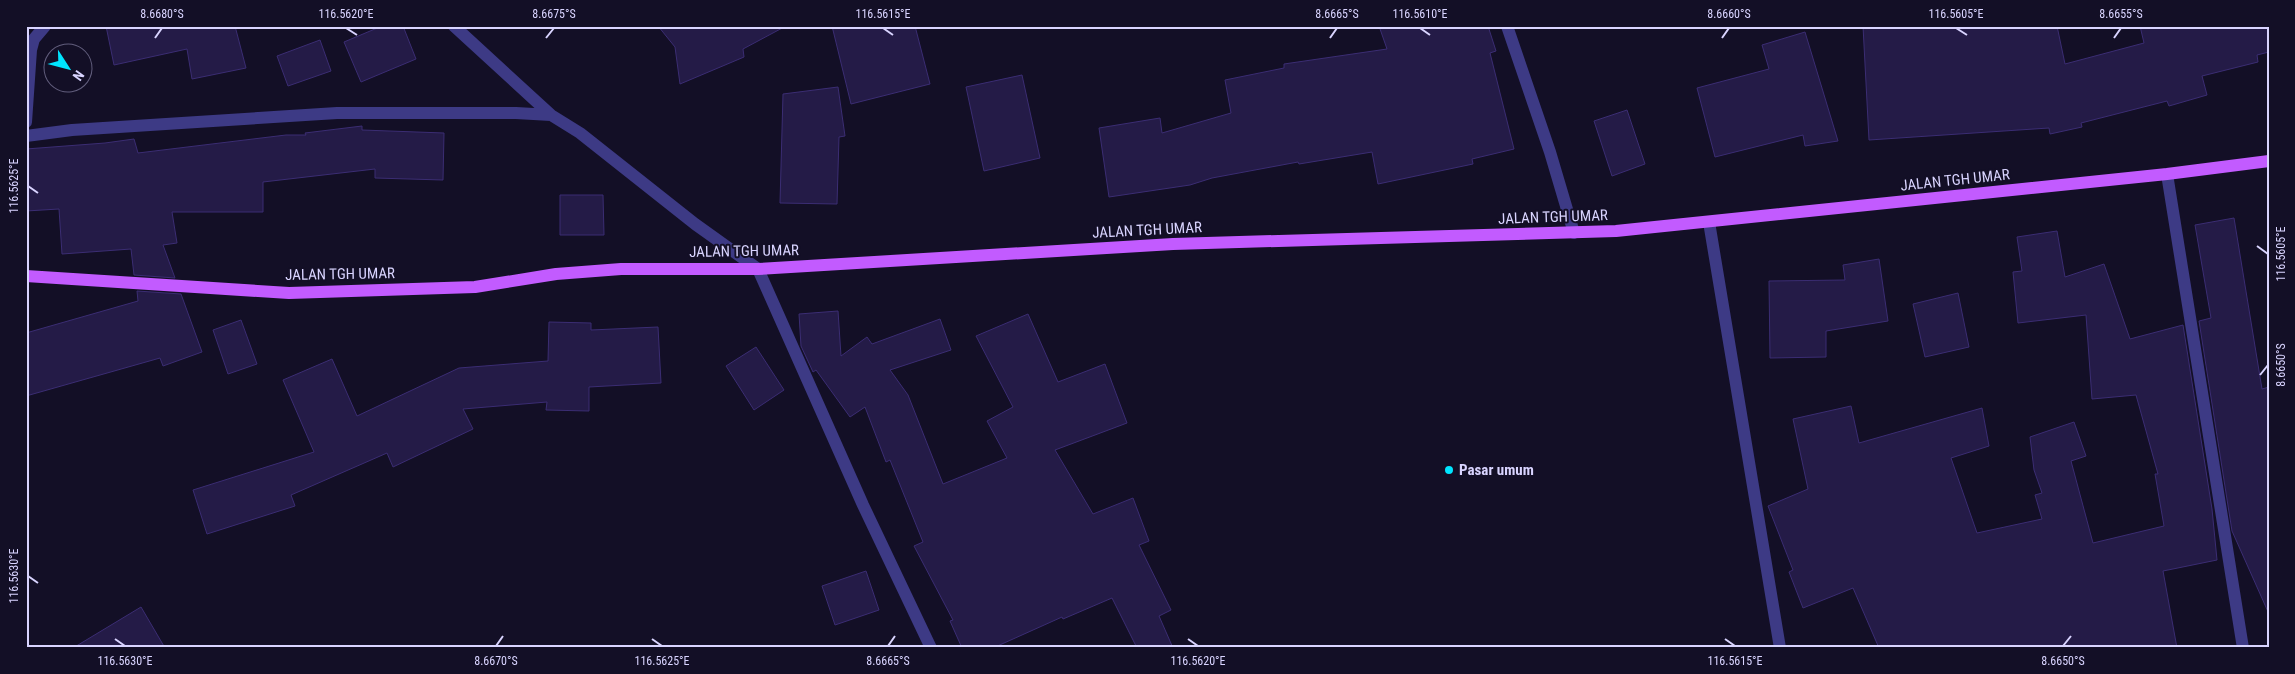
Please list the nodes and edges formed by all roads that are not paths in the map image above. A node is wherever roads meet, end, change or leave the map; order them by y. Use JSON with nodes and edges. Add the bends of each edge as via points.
{"nodes":[{"id":1,"x":44,"y":26,"type":"edge"},
{"id":2,"x":454,"y":26,"type":"edge"},
{"id":3,"x":1507,"y":26,"type":"edge"},
{"id":4,"x":551,"y":115,"type":"junction"},
{"id":5,"x":26,"y":122,"type":"edge"},
{"id":6,"x":26,"y":136,"type":"edge"},
{"id":7,"x":2269,"y":161,"type":"edge"},
{"id":8,"x":2167,"y":174,"type":"junction"},
{"id":9,"x":1709,"y":222,"type":"junction"},
{"id":10,"x":1574,"y":233,"type":"junction"},
{"id":11,"x":758,"y":269,"type":"junction"},
{"id":12,"x":26,"y":276,"type":"edge"},
{"id":13,"x":931,"y":648,"type":"edge"},
{"id":14,"x":1780,"y":648,"type":"edge"},
{"id":15,"x":2243,"y":648,"type":"edge"}],
"edges":[{"from":1,"to":5,"type":"street","via":[[34,39],[31,50]]},
{"from":2,"to":4,"type":"street"},
{"from":3,"to":10,"type":"street"},
{"from":4,"to":6,"type":"street","via":[[337,113],[72,130]]},
{"from":4,"to":11,"type":"street","via":[[580,133],[694,224]]},
{"from":7,"to":8,"type":"main road","name":"JALAN TGH UMAR"},
{"from":8,"to":9,"type":"main road","name":"JALAN TGH UMAR"},
{"from":8,"to":15,"type":"street"},
{"from":9,"to":10,"type":"main road","name":"JALAN TGH UMAR"},
{"from":9,"to":14,"type":"street"},
{"from":10,"to":11,"type":"main road","name":"JALAN TGH UMAR","via":[[1173,244]]},
{"from":11,"to":12,"type":"main road","name":"JALAN TGH UMAR","via":[[621,269],[556,274],[475,287],[289,293]]},
{"from":11,"to":13,"type":"street"}]}
